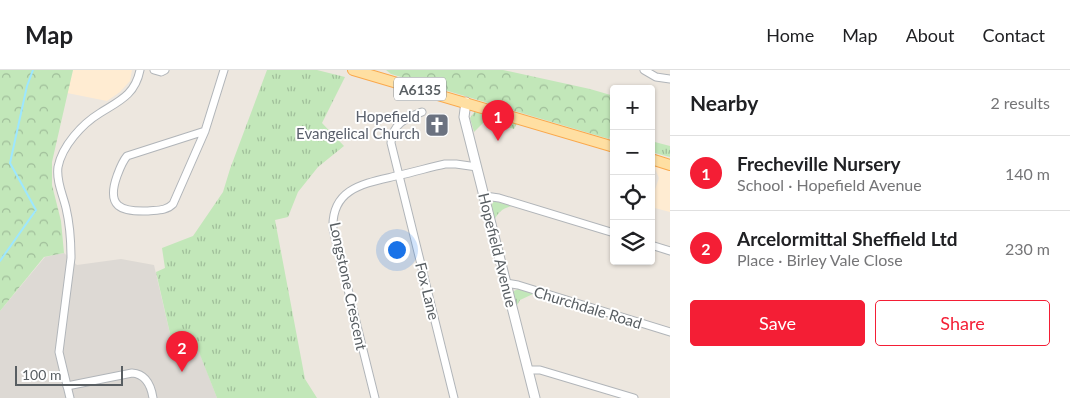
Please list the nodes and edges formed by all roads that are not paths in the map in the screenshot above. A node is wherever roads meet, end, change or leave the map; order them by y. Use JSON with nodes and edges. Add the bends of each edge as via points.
{"nodes":[{"id":1,"x":140,"y":70,"type":"edge"},
{"id":2,"x":154,"y":70,"type":"edge"},
{"id":3,"x":164,"y":70,"type":"edge"},
{"id":4,"x":224,"y":70,"type":"edge"},
{"id":5,"x":353,"y":70,"type":"edge"},
{"id":6,"x":644,"y":70,"type":"edge"},
{"id":7,"x":375,"y":73,"type":"edge"},
{"id":8,"x":670,"y":79,"type":"edge"},
{"id":9,"x":466,"y":102,"type":"junction"},
{"id":10,"x":422,"y":112,"type":"dead end"},
{"id":11,"x":205,"y":131,"type":"junction"},
{"id":12,"x":610,"y":146,"type":"edge"},
{"id":13,"x":655,"y":160,"type":"edge"},
{"id":14,"x":670,"y":165,"type":"edge"},
{"id":15,"x":477,"y":167,"type":"junction"},
{"id":16,"x":399,"y":176,"type":"junction"},
{"id":17,"x":485,"y":196,"type":"junction"},
{"id":18,"x":610,"y":232,"type":"edge"},
{"id":19,"x":655,"y":246,"type":"edge"},
{"id":20,"x":670,"y":251,"type":"edge"},
{"id":21,"x":506,"y":283,"type":"junction"},
{"id":22,"x":670,"y":332,"type":"edge"},
{"id":23,"x":528,"y":370,"type":"junction"},
{"id":24,"x":67,"y":386,"type":"junction"},
{"id":25,"x":70,"y":398,"type":"edge"},
{"id":26,"x":153,"y":398,"type":"edge"},
{"id":27,"x":375,"y":398,"type":"edge"},
{"id":28,"x":454,"y":398,"type":"edge"},
{"id":29,"x":535,"y":398,"type":"edge"},
{"id":30,"x":634,"y":398,"type":"edge"}],
"edges":[{"from":1,"to":24,"type":"street","via":[[138,80],[125,97],[82,128],[63,152],[58,169],[71,242],[59,352]]},
{"from":2,"to":3,"type":"street"},
{"from":4,"to":11,"type":"street"},
{"from":5,"to":7,"type":"main road","number":"A6135"},
{"from":6,"to":8,"type":"street","via":[[656,77]]},
{"from":7,"to":9,"type":"main road","number":"A6135"},
{"from":9,"to":12,"type":"main road","number":"A6135"},
{"from":9,"to":15,"type":"street","name":"Hopefield Avenue","via":[[464,113]]},
{"from":10,"to":16,"type":"street","name":"Fox Lane","via":[[401,122],[392,135]]},
{"from":11,"to":11,"type":"street","via":[[170,207],[130,211],[114,199],[122,161],[127,156]]},
{"from":13,"to":14,"type":"main road"},
{"from":15,"to":16,"type":"street","name":"Longstone Crescent","via":[[445,164]]},
{"from":15,"to":17,"type":"street","name":"Hopefield Avenue"},
{"from":16,"to":27,"type":"street","name":"Longstone Crescent","via":[[356,187],[342,199],[332,220]]},
{"from":16,"to":28,"type":"street","name":"Fox Lane"},
{"from":17,"to":18,"type":"street"},
{"from":17,"to":21,"type":"street","name":"Hopefield Avenue"},
{"from":19,"to":20,"type":"street"},
{"from":21,"to":22,"type":"street","name":"Churchdale Road"},
{"from":21,"to":23,"type":"street","name":"Hopefield Avenue"},
{"from":23,"to":29,"type":"street","name":"Hopefield Avenue"},
{"from":23,"to":30,"type":"street","via":[[540,370]]},
{"from":24,"to":25,"type":"street"},
{"from":24,"to":26,"type":"street","via":[[132,372],[148,381]]}]}
